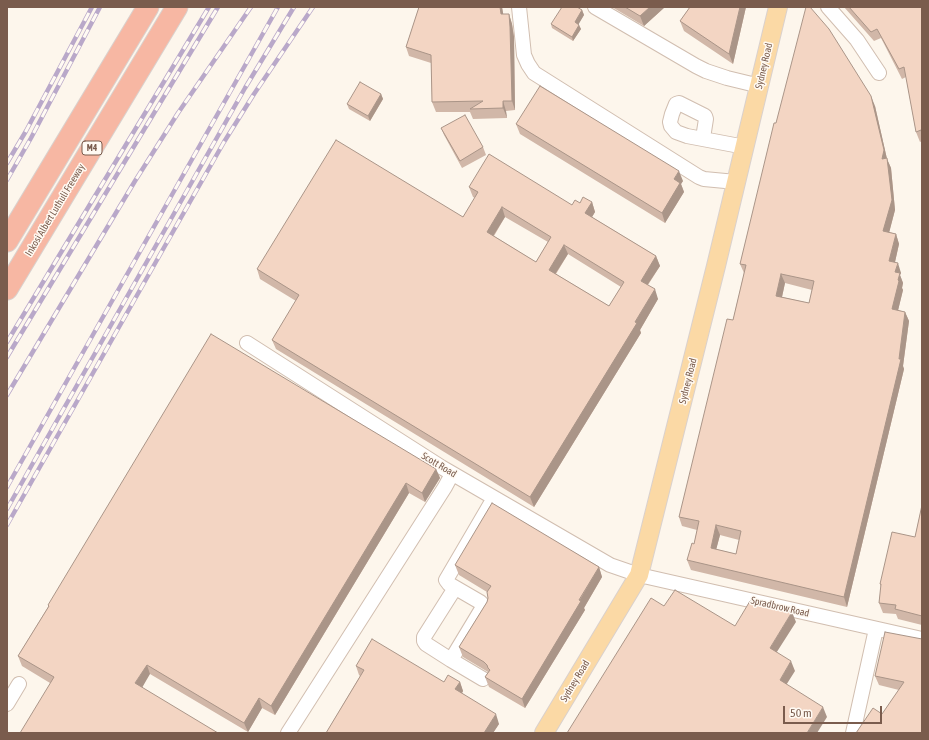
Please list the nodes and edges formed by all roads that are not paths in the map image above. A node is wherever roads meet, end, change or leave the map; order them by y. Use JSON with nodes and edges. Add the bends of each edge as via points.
{"nodes":[{"id":1,"x":148,"y":7,"type":"edge"},
{"id":2,"x":177,"y":7,"type":"edge"},
{"id":3,"x":518,"y":7,"type":"edge"},
{"id":4,"x":595,"y":7,"type":"edge"},
{"id":5,"x":778,"y":7,"type":"edge"},
{"id":6,"x":828,"y":7,"type":"edge"},
{"id":7,"x":879,"y":73,"type":"dead end"},
{"id":8,"x":760,"y":86,"type":"junction"},
{"id":9,"x":703,"y":138,"type":"dead end"},
{"id":10,"x":745,"y":147,"type":"junction"},
{"id":11,"x":736,"y":182,"type":"junction"},
{"id":12,"x":7,"y":242,"type":"edge"},
{"id":13,"x":7,"y":289,"type":"edge"},
{"id":14,"x":247,"y":343,"type":"dead end"},
{"id":15,"x":452,"y":474,"type":"junction"},
{"id":16,"x":494,"y":498,"type":"junction"},
{"id":17,"x":639,"y":575,"type":"junction"},
{"id":18,"x":455,"y":588,"type":"junction"},
{"id":19,"x":876,"y":629,"type":"junction"},
{"id":20,"x":922,"y":639,"type":"edge"},
{"id":21,"x":451,"y":660,"type":"junction"},
{"id":22,"x":483,"y":679,"type":"dead end"},
{"id":23,"x":19,"y":684,"type":"dead end"},
{"id":24,"x":7,"y":704,"type":"edge"},
{"id":25,"x":288,"y":733,"type":"edge"},
{"id":26,"x":544,"y":733,"type":"edge"},
{"id":27,"x":853,"y":733,"type":"edge"}],
"edges":[{"from":1,"to":12,"type":"highway","number":"M4"},
{"from":2,"to":13,"type":"highway","name":"Inkosi Albert Luthuli Freeway","number":"M4"},
{"from":3,"to":11,"type":"street","via":[[524,55],[534,73],[700,177]]},
{"from":4,"to":8,"type":"street","via":[[706,71]]},
{"from":5,"to":8,"type":"main road","name":"Sydney Road"},
{"from":6,"to":7,"type":"street","via":[[857,40]]},
{"from":8,"to":10,"type":"main road","name":"Sydney Road"},
{"from":9,"to":10,"type":"street"},
{"from":10,"to":11,"type":"main road","name":"Sydney Road"},
{"from":11,"to":17,"type":"main road","name":"Sydney Road"},
{"from":14,"to":15,"type":"street","name":"Scott Road"},
{"from":15,"to":16,"type":"street","name":"Scott Road"},
{"from":15,"to":25,"type":"street"},
{"from":16,"to":17,"type":"street","name":"Scott Road","via":[[610,565]]},
{"from":16,"to":18,"type":"street","via":[[447,578],[447,582]]},
{"from":17,"to":19,"type":"street","name":"Spradbrow Road"},
{"from":17,"to":26,"type":"main road","name":"Sydney Road"},
{"from":18,"to":21,"type":"street","via":[[424,639],[426,644]]},
{"from":18,"to":21,"type":"street","via":[[484,607]]},
{"from":19,"to":20,"type":"street","name":"Spradbrow Road"},
{"from":19,"to":27,"type":"street"},
{"from":21,"to":22,"type":"street"},
{"from":23,"to":24,"type":"street"}]}
